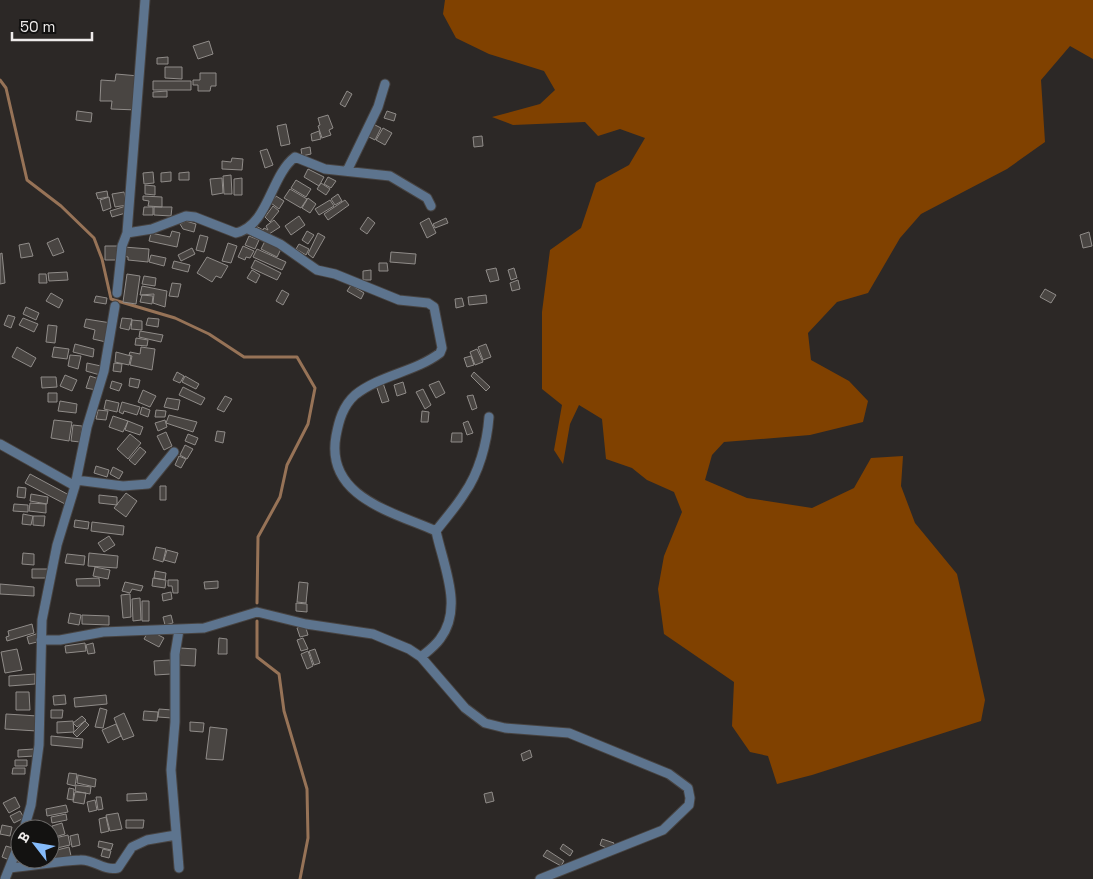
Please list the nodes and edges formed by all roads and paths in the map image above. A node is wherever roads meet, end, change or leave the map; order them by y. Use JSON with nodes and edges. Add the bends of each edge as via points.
{"nodes":[{"id":1,"x":145,"y":0,"type":"edge"},
{"id":2,"x":385,"y":84,"type":"dead end"},
{"id":3,"x":347,"y":171,"type":"junction"},
{"id":4,"x":430,"y":206,"type":"dead end"},
{"id":5,"x":248,"y":229,"type":"junction"},
{"id":6,"x":127,"y":233,"type":"junction"},
{"id":7,"x":117,"y":293,"type":"dead end"},
{"id":8,"x":115,"y":306,"type":"dead end"},
{"id":9,"x":489,"y":417,"type":"dead end"},
{"id":10,"x":0,"y":444,"type":"edge"},
{"id":11,"x":174,"y":452,"type":"dead end"},
{"id":12,"x":75,"y":483,"type":"junction"},
{"id":13,"x":436,"y":531,"type":"junction"},
{"id":14,"x":179,"y":630,"type":"junction"},
{"id":15,"x":41,"y":640,"type":"junction"},
{"id":16,"x":420,"y":657,"type":"junction"},
{"id":17,"x":27,"y":819,"type":"edge"},
{"id":18,"x":176,"y":835,"type":"junction"},
{"id":19,"x":60,"y":863,"type":"edge"},
{"id":20,"x":10,"y":868,"type":"edge"},
{"id":21,"x":180,"y":868,"type":"dead end"},
{"id":22,"x":5,"y":879,"type":"edge"},
{"id":23,"x":540,"y":879,"type":"edge"}],
"edges":[{"from":1,"to":6,"type":"street"},
{"from":2,"to":3,"type":"street","via":[[378,107]]},
{"from":3,"to":4,"type":"street","via":[[390,176],[427,198]]},
{"from":3,"to":5,"type":"street","via":[[325,169],[295,157],[287,163],[264,207]]},
{"from":5,"to":6,"type":"street","via":[[236,233],[186,216],[165,225]]},
{"from":5,"to":13,"type":"street","via":[[280,244],[317,270],[399,300],[428,303],[434,307],[442,348],[440,353],[372,384],[356,395],[345,406],[336,439],[337,466],[357,494]]},
{"from":6,"to":7,"type":"street","via":[[122,246]]},
{"from":8,"to":12,"type":"street","via":[[104,371]]},
{"from":9,"to":13,"type":"street","via":[[474,476],[464,495]]},
{"from":10,"to":12,"type":"street"},
{"from":11,"to":12,"type":"street","via":[[148,484]]},
{"from":12,"to":15,"type":"street","via":[[57,545]]},
{"from":13,"to":16,"type":"street","via":[[451,594],[452,613],[440,639]]},
{"from":14,"to":15,"type":"street","via":[[111,632]]},
{"from":14,"to":16,"type":"street","via":[[204,628],[257,612],[306,624],[373,634]]},
{"from":14,"to":18,"type":"street","via":[[175,654],[171,770]]},
{"from":15,"to":17,"type":"street","via":[[39,745]]},
{"from":16,"to":23,"type":"street","via":[[465,708],[484,723],[505,728],[569,733],[669,774],[688,788],[690,805],[663,830]]},
{"from":18,"to":19,"type":"street","via":[[147,840],[132,847],[118,868],[109,870],[82,860]]},
{"from":18,"to":21,"type":"street"},
{"from":20,"to":22,"type":"street"}]}
